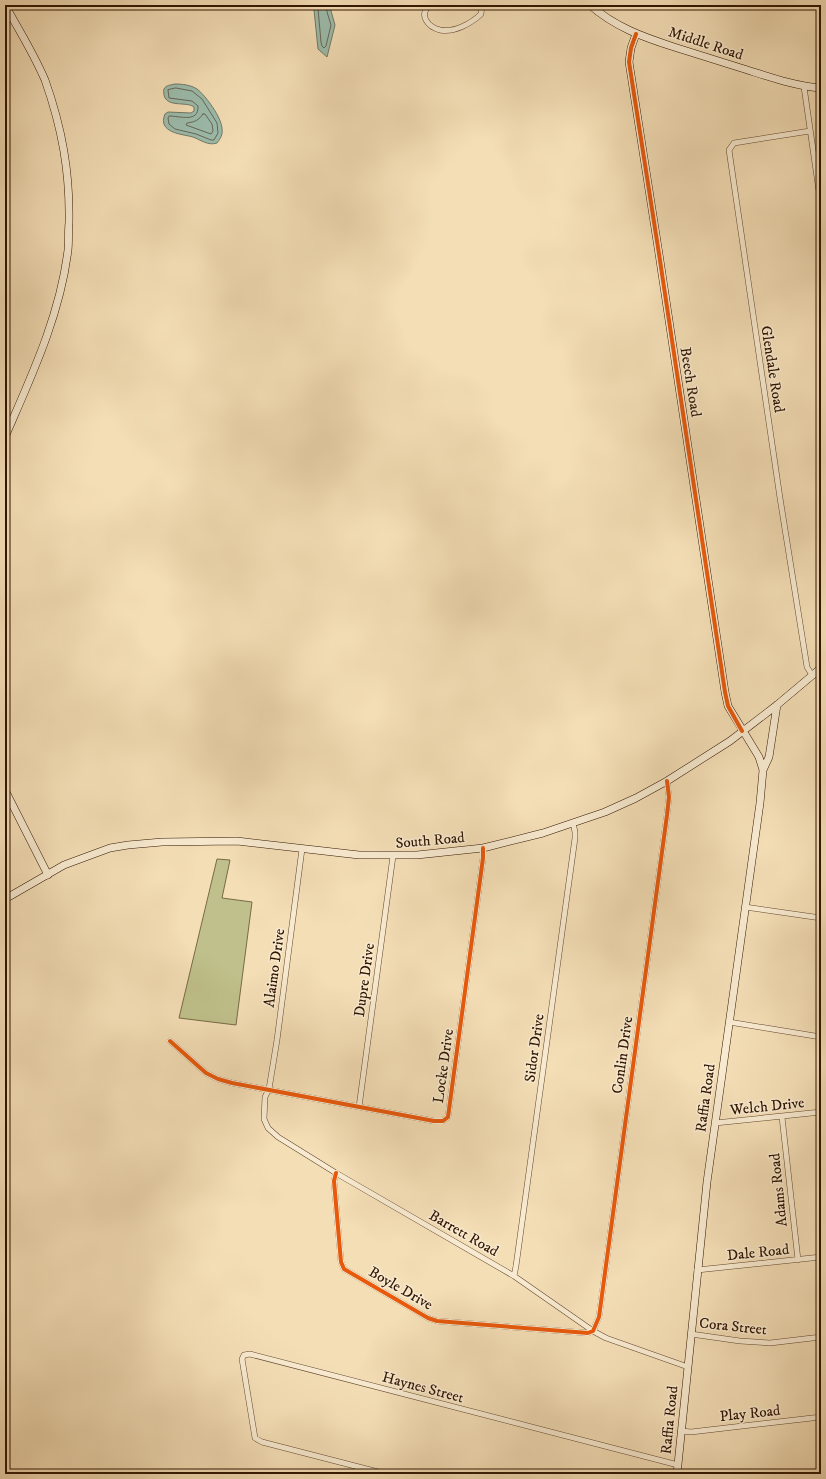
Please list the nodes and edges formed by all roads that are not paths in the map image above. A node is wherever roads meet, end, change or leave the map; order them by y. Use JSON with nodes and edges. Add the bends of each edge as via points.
{"nodes":[{"id":1,"x":6,"y":5,"type":"edge"},
{"id":2,"x":430,"y":5,"type":"edge"},
{"id":3,"x":482,"y":5,"type":"edge"},
{"id":4,"x":590,"y":5,"type":"edge"},
{"id":5,"x":636,"y":34,"type":"junction"},
{"id":6,"x":804,"y":87,"type":"junction"},
{"id":7,"x":821,"y":88,"type":"edge"},
{"id":8,"x":810,"y":131,"type":"junction"},
{"id":9,"x":821,"y":205,"type":"edge"},
{"id":10,"x":5,"y":436,"type":"edge"},
{"id":11,"x":821,"y":668,"type":"edge"},
{"id":12,"x":812,"y":675,"type":"junction"},
{"id":13,"x":777,"y":705,"type":"junction"},
{"id":14,"x":742,"y":731,"type":"junction"},
{"id":15,"x":763,"y":770,"type":"junction"},
{"id":16,"x":666,"y":781,"type":"junction"},
{"id":17,"x":5,"y":790,"type":"edge"},
{"id":18,"x":573,"y":823,"type":"junction"},
{"id":19,"x":483,"y":848,"type":"junction"},
{"id":20,"x":302,"y":849,"type":"junction"},
{"id":21,"x":393,"y":856,"type":"junction"},
{"id":22,"x":48,"y":875,"type":"junction"},
{"id":23,"x":5,"y":899,"type":"edge"},
{"id":24,"x":745,"y":907,"type":"junction"},
{"id":25,"x":821,"y":918,"type":"edge"},
{"id":26,"x":729,"y":1022,"type":"junction"},
{"id":27,"x":821,"y":1037,"type":"edge"},
{"id":28,"x":170,"y":1041,"type":"dead end"},
{"id":29,"x":269,"y":1089,"type":"junction"},
{"id":30,"x":359,"y":1107,"type":"junction"},
{"id":31,"x":821,"y":1112,"type":"edge"},
{"id":32,"x":782,"y":1117,"type":"junction"},
{"id":33,"x":715,"y":1123,"type":"junction"},
{"id":34,"x":336,"y":1173,"type":"junction"},
{"id":35,"x":821,"y":1257,"type":"edge"},
{"id":36,"x":798,"y":1260,"type":"junction"},
{"id":37,"x":697,"y":1270,"type":"junction"},
{"id":38,"x":514,"y":1276,"type":"junction"},
{"id":39,"x":593,"y":1331,"type":"junction"},
{"id":40,"x":691,"y":1334,"type":"junction"},
{"id":41,"x":821,"y":1337,"type":"edge"},
{"id":42,"x":688,"y":1367,"type":"junction"},
{"id":43,"x":821,"y":1417,"type":"edge"},
{"id":44,"x":681,"y":1431,"type":"junction"},
{"id":45,"x":678,"y":1465,"type":"junction"},
{"id":46,"x":386,"y":1474,"type":"edge"},
{"id":47,"x":677,"y":1474,"type":"edge"}],
"edges":[{"from":1,"to":10,"type":"main road","via":[[27,42],[53,105],[68,167],[69,210],[68,249],[60,289],[34,371]]},
{"from":2,"to":3,"type":"street","via":[[427,7],[425,21],[441,30],[453,29],[475,20],[481,14]]},
{"from":4,"to":5,"type":"main road","name":"Middle Road","via":[[603,16]]},
{"from":5,"to":6,"type":"main road","name":"Middle Road"},
{"from":5,"to":14,"type":"main road","name":"Beech Road","via":[[629,62],[728,706]]},
{"from":6,"to":7,"type":"main road","name":"Middle Road"},
{"from":6,"to":8,"type":"street"},
{"from":8,"to":9,"type":"street"},
{"from":8,"to":12,"type":"street","name":"Glendale Road","via":[[734,143],[729,150],[807,667]]},
{"from":11,"to":12,"type":"main road","name":"South Road"},
{"from":12,"to":13,"type":"main road","name":"South Road"},
{"from":13,"to":14,"type":"main road","name":"South Road"},
{"from":13,"to":15,"type":"main road","via":[[769,756]]},
{"from":14,"to":15,"type":"main road","name":"Raffia Road","via":[[759,757]]},
{"from":14,"to":16,"type":"main road","name":"South Road"},
{"from":15,"to":24,"type":"main road","name":"Raffia Road"},
{"from":16,"to":18,"type":"main road","name":"South Road","via":[[636,798]]},
{"from":16,"to":39,"type":"street","name":"Conlin Drive","via":[[669,797],[668,815],[599,1317]]},
{"from":17,"to":22,"type":"main road"},
{"from":18,"to":19,"type":"main road","name":"South Road"},
{"from":18,"to":38,"type":"street","name":"Sidor Drive","via":[[575,838]]},
{"from":19,"to":21,"type":"main road","name":"South Road"},
{"from":19,"to":30,"type":"street","name":"Locke Drive","via":[[448,1117],[443,1121],[434,1121]]},
{"from":20,"to":21,"type":"main road","name":"South Road"},
{"from":20,"to":22,"type":"main road","name":"South Road","via":[[237,841],[132,845],[90,854]]},
{"from":20,"to":29,"type":"street","name":"Alaimo Drive"},
{"from":21,"to":30,"type":"street","name":"Dupre Drive"},
{"from":22,"to":23,"type":"main road","name":"South Road"},
{"from":24,"to":25,"type":"street"},
{"from":24,"to":26,"type":"main road","name":"Raffia Road"},
{"from":26,"to":27,"type":"street"},
{"from":26,"to":33,"type":"main road","name":"Raffia Road"},
{"from":28,"to":29,"type":"street","name":"Locke Drive","via":[[218,1079]]},
{"from":29,"to":30,"type":"street","name":"Locke Drive"},
{"from":29,"to":34,"type":"street","name":"Barrett Road","via":[[265,1096],[264,1119],[268,1128]]},
{"from":31,"to":32,"type":"street","name":"Welch Drive"},
{"from":32,"to":33,"type":"street","name":"Welch Drive"},
{"from":32,"to":36,"type":"street","name":"Adams Road"},
{"from":33,"to":37,"type":"main road","name":"Raffia Road"},
{"from":34,"to":38,"type":"street","name":"Barrett Road"},
{"from":34,"to":39,"type":"street","name":"Boyle Drive","via":[[334,1181],[340,1262],[344,1269],[437,1321],[588,1333]]},
{"from":35,"to":36,"type":"street","name":"Dale Road"},
{"from":36,"to":37,"type":"street","name":"Dale Road"},
{"from":37,"to":40,"type":"main road","name":"Raffia Road"},
{"from":38,"to":39,"type":"street","name":"Barrett Road"},
{"from":39,"to":42,"type":"street","name":"Barrett Road"},
{"from":40,"to":41,"type":"street","name":"Cora Street","via":[[770,1343]]},
{"from":40,"to":42,"type":"main road","name":"Raffia Road"},
{"from":42,"to":44,"type":"main road","name":"Raffia Road"},
{"from":43,"to":44,"type":"street","name":"Play Road"},
{"from":44,"to":45,"type":"main road","name":"Raffia Road"},
{"from":45,"to":46,"type":"street","name":"Haynes Street","via":[[250,1354],[244,1355],[242,1359],[255,1438],[262,1442]]},
{"from":45,"to":47,"type":"main road","name":"Raffia Road"}]}
